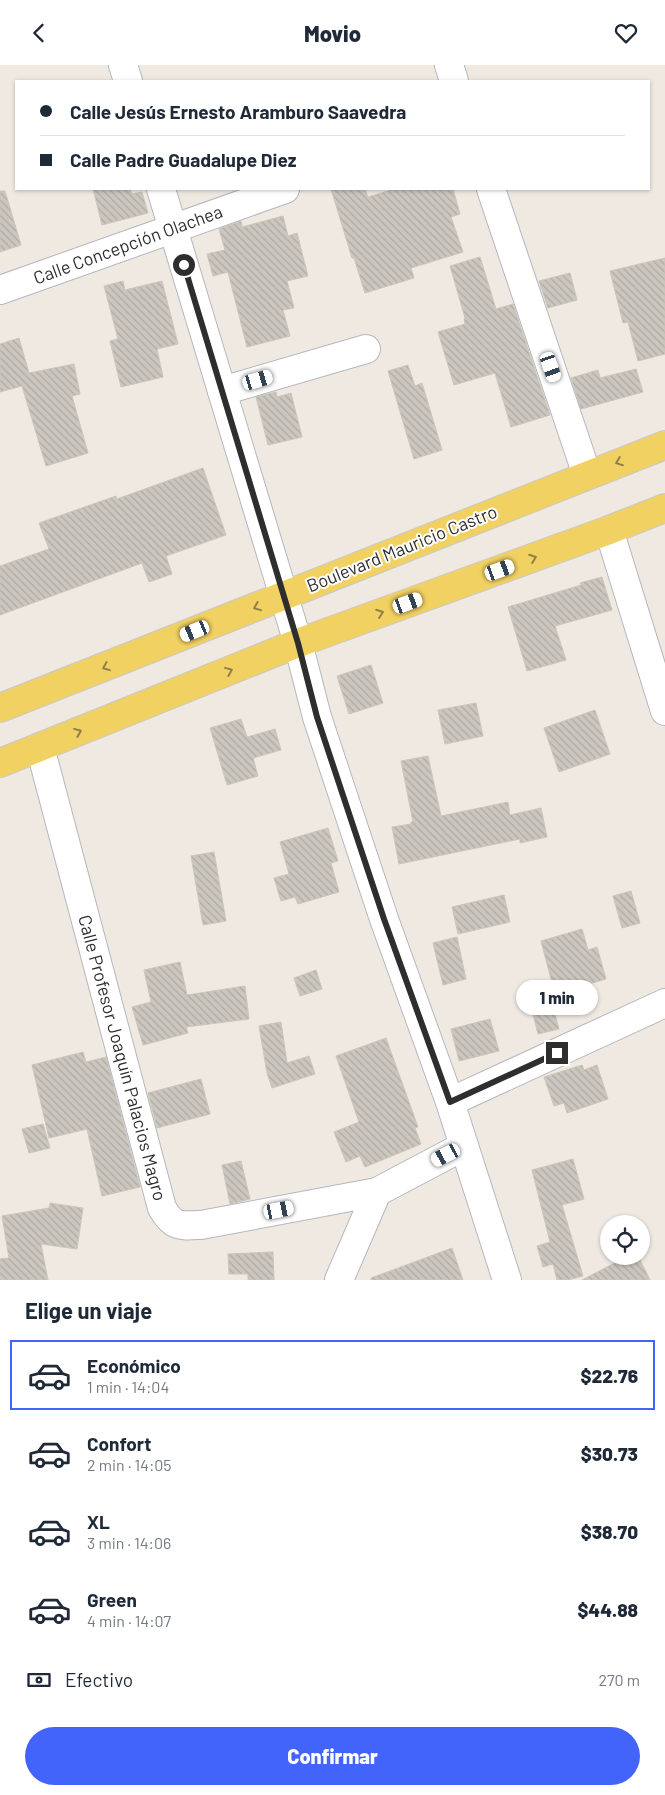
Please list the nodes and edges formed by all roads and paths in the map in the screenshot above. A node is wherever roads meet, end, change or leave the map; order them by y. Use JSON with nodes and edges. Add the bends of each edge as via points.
{"nodes":[{"id":1,"x":123,"y":65,"type":"edge"},
{"id":2,"x":449,"y":65,"type":"edge"},
{"id":3,"x":128,"y":80,"type":"edge"},
{"id":4,"x":454,"y":80,"type":"edge"},
{"id":5,"x":161,"y":190,"type":"edge"},
{"id":6,"x":282,"y":190,"type":"edge"},
{"id":7,"x":491,"y":190,"type":"edge"},
{"id":8,"x":173,"y":229,"type":"junction"},
{"id":9,"x":0,"y":290,"type":"edge"},
{"id":10,"x":366,"y":349,"type":"dead end"},
{"id":11,"x":222,"y":391,"type":"junction"},
{"id":12,"x":665,"y":445,"type":"edge"},
{"id":13,"x":586,"y":475,"type":"junction"},
{"id":14,"x":665,"y":507,"type":"edge"},
{"id":15,"x":610,"y":530,"type":"junction"},
{"id":16,"x":284,"y":596,"type":"junction"},
{"id":17,"x":298,"y":643,"type":"junction"},
{"id":18,"x":0,"y":708,"type":"edge"},
{"id":19,"x":665,"y":711,"type":"edge"},
{"id":20,"x":40,"y":747,"type":"junction"},
{"id":21,"x":0,"y":763,"type":"edge"},
{"id":22,"x":665,"y":1003,"type":"edge"},
{"id":23,"x":450,"y":1102,"type":"junction"},
{"id":24,"x":464,"y":1146,"type":"junction"},
{"id":25,"x":376,"y":1192,"type":"junction"},
{"id":26,"x":339,"y":1280,"type":"edge"},
{"id":27,"x":507,"y":1280,"type":"edge"}],
"edges":[{"from":1,"to":3,"type":"street"},
{"from":2,"to":4,"type":"street"},
{"from":5,"to":8,"type":"street"},
{"from":6,"to":8,"type":"street","name":"Calle Concepción Olachea"},
{"from":7,"to":13,"type":"street"},
{"from":8,"to":9,"type":"street","name":"Calle Concepción Olachea"},
{"from":8,"to":11,"type":"street"},
{"from":10,"to":11,"type":"street"},
{"from":11,"to":16,"type":"street"},
{"from":12,"to":13,"type":"main road","name":"Boulevard Mauricio Castro","one_way":true},
{"from":13,"to":16,"type":"main road","name":"Boulevard Mauricio Castro"},
{"from":14,"to":15,"type":"main road"},
{"from":17,"to":15,"type":"main road","one_way":true},
{"from":15,"to":19,"type":"street"},
{"from":16,"to":17,"type":"street"},
{"from":16,"to":18,"type":"main road","name":"Boulevard Mauricio Castro","one_way":true},
{"from":20,"to":17,"type":"main road","one_way":true},
{"from":17,"to":23,"type":"street","via":[[317,717],[387,929]]},
{"from":20,"to":21,"type":"main road"},
{"from":20,"to":25,"type":"street","name":"Calle Profesor Joaquín Palacios Magro","via":[[162,1208],[170,1221],[182,1226],[200,1225]]},
{"from":22,"to":23,"type":"street"},
{"from":23,"to":24,"type":"street"},
{"from":24,"to":25,"type":"street"},
{"from":24,"to":27,"type":"street"},
{"from":25,"to":26,"type":"street"}]}
